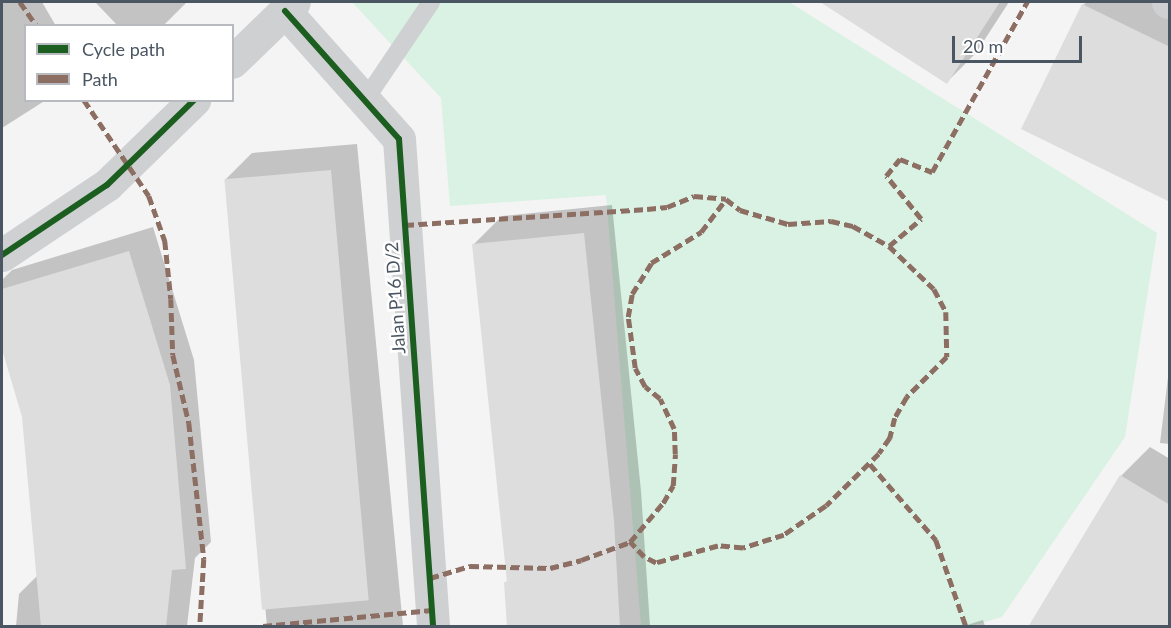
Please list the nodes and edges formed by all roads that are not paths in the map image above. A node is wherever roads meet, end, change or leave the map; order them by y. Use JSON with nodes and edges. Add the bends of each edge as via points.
{"nodes":[{"id":1,"x":431,"y":2,"type":"edge"},
{"id":2,"x":290,"y":6,"type":"edge"},
{"id":3,"x":234,"y":60,"type":"edge"},
{"id":4,"x":364,"y":100,"type":"junction"},
{"id":5,"x":192,"y":102,"type":"edge"},
{"id":6,"x":2,"y":255,"type":"edge"},
{"id":7,"x":433,"y":627,"type":"edge"}],
"edges":[{"from":1,"to":4,"type":"lane"},
{"from":2,"to":3,"type":"street"},
{"from":2,"to":4,"type":"street","name":"Jalan P16 D/2"},
{"from":4,"to":7,"type":"street","name":"Jalan P16 D/2","via":[[399,140]]},
{"from":5,"to":6,"type":"street","via":[[107,185]]}]}
